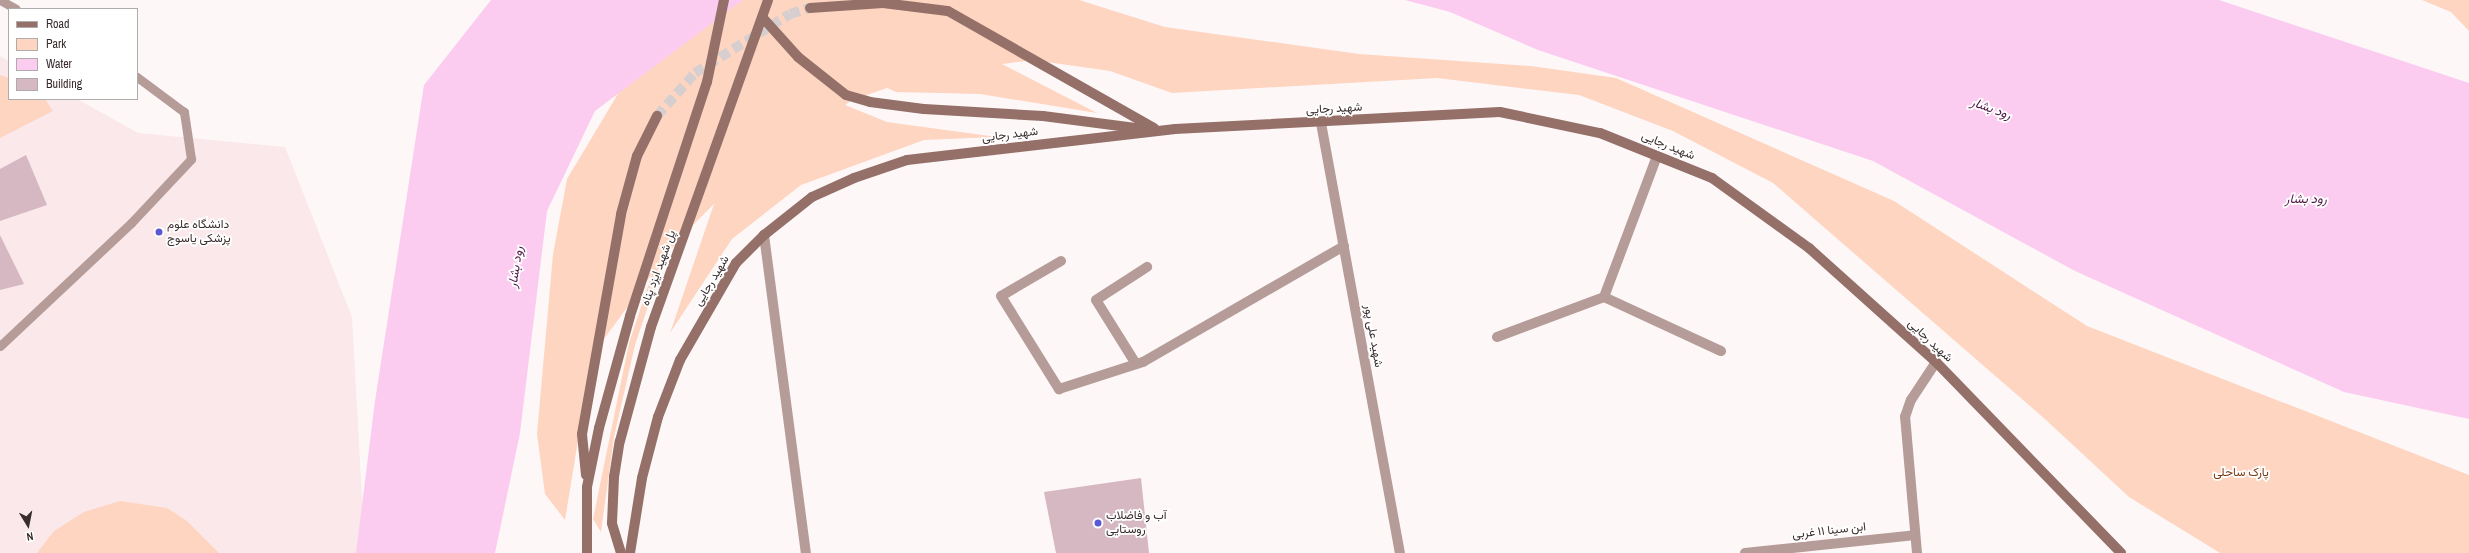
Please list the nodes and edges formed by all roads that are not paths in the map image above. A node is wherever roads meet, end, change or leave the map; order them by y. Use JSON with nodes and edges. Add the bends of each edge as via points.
{"nodes":[{"id":1,"x":0,"y":0,"type":"edge"},
{"id":2,"x":724,"y":0,"type":"edge"},
{"id":3,"x":767,"y":3,"type":"edge"},
{"id":4,"x":14,"y":8,"type":"edge"},
{"id":5,"x":810,"y":8,"type":"tunnel mouth"},
{"id":6,"x":763,"y":18,"type":"junction"},
{"id":7,"x":138,"y":78,"type":"edge"},
{"id":8,"x":657,"y":116,"type":"tunnel mouth"},
{"id":9,"x":1321,"y":123,"type":"junction"},
{"id":10,"x":1159,"y":131,"type":"junction"},
{"id":11,"x":1657,"y":156,"type":"junction"},
{"id":12,"x":764,"y":236,"type":"junction"},
{"id":13,"x":1344,"y":246,"type":"junction"},
{"id":14,"x":1061,"y":261,"type":"dead end"},
{"id":15,"x":1147,"y":267,"type":"dead end"},
{"id":16,"x":1604,"y":297,"type":"junction"},
{"id":17,"x":1497,"y":337,"type":"dead end"},
{"id":18,"x":0,"y":346,"type":"edge"},
{"id":19,"x":1721,"y":351,"type":"dead end"},
{"id":20,"x":1936,"y":362,"type":"junction"},
{"id":21,"x":1136,"y":364,"type":"junction"},
{"id":22,"x":587,"y":487,"type":"junction"},
{"id":23,"x":1915,"y":535,"type":"junction"},
{"id":24,"x":587,"y":553,"type":"edge"},
{"id":25,"x":620,"y":553,"type":"edge"},
{"id":26,"x":630,"y":553,"type":"edge"},
{"id":27,"x":806,"y":553,"type":"edge"},
{"id":28,"x":1400,"y":553,"type":"edge"},
{"id":29,"x":1745,"y":553,"type":"edge"},
{"id":30,"x":1917,"y":553,"type":"edge"},
{"id":31,"x":2121,"y":553,"type":"edge"}],
"edges":[{"from":1,"to":4,"type":"lane"},
{"from":2,"to":22,"type":"main road","name":"پل شهید ایزد پناه","bridge":true,"via":[[707,82],[630,316],[599,428]]},
{"from":3,"to":6,"type":"main road","name":"پل شهید ایزد پناه"},
{"from":5,"to":10,"type":"main road","via":[[883,3],[948,11]]},
{"from":6,"to":10,"type":"main road","via":[[798,57],[846,95],[870,102],[924,109],[1043,116]]},
{"from":6,"to":25,"type":"main road","name":"پل شهید ایزد پناه","via":[[651,328],[620,441],[614,477],[612,523]]},
{"from":7,"to":18,"type":"lane","via":[[184,112],[191,159],[131,223]]},
{"from":8,"to":22,"type":"main road","via":[[638,156],[621,214],[582,434]]},
{"from":9,"to":10,"type":"main road","name":"شهید رجایی"},
{"from":9,"to":11,"type":"main road","name":"شهید رجایی","via":[[1500,112],[1600,133]]},
{"from":9,"to":13,"type":"street","name":"شهید علی پور"},
{"from":10,"to":12,"type":"main road","name":"شهید رجایی","via":[[907,160],[854,178],[812,197]]},
{"from":11,"to":16,"type":"street"},
{"from":11,"to":20,"type":"main road","name":"شهید رجایی","via":[[1712,178],[1809,248]]},
{"from":12,"to":26,"type":"main road","name":"شهید رجایی","via":[[736,263],[680,360],[658,417],[642,478]]},
{"from":12,"to":27,"type":"street"},
{"from":13,"to":21,"type":"street"},
{"from":13,"to":28,"type":"street","name":"شهید علی پور"},
{"from":14,"to":21,"type":"street","via":[[1001,296],[1059,388]]},
{"from":15,"to":21,"type":"street","via":[[1096,300]]},
{"from":16,"to":17,"type":"street"},
{"from":16,"to":19,"type":"street"},
{"from":20,"to":23,"type":"street","via":[[1910,400],[1905,417]]},
{"from":20,"to":31,"type":"main road","name":"شهید رجایی"},
{"from":22,"to":24,"type":"main road","name":"پل شهید ایزد پناه"},
{"from":23,"to":29,"type":"street","name":"ابن سینا ۱۱ غربی"},
{"from":23,"to":30,"type":"street"}]}
